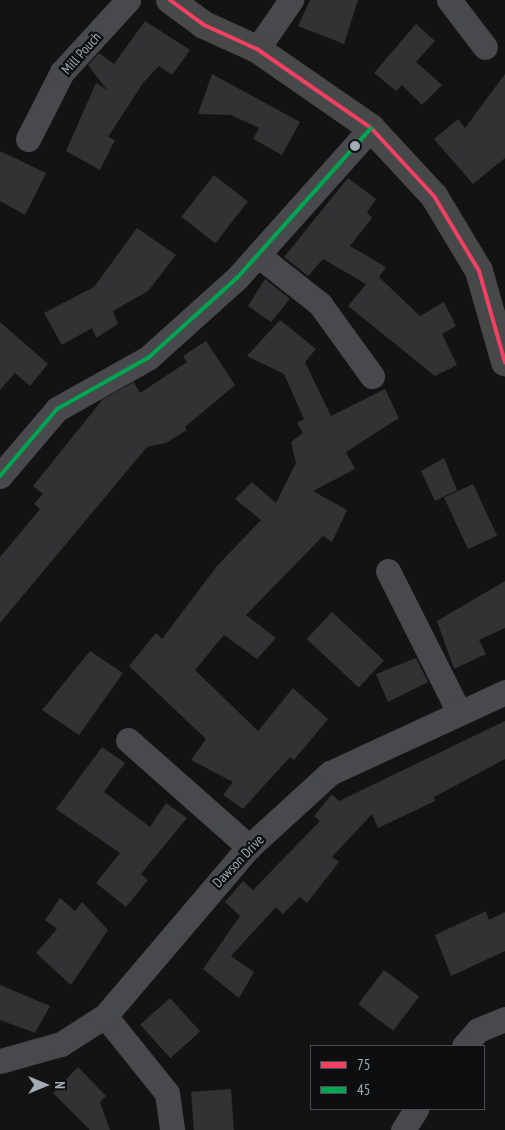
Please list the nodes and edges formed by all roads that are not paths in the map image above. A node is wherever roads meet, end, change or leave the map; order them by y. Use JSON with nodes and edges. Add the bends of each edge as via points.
{"nodes":[{"id":1,"x":128,"y":0,"type":"edge"},
{"id":2,"x":170,"y":0,"type":"edge"},
{"id":3,"x":291,"y":0,"type":"edge"},
{"id":4,"x":449,"y":0,"type":"edge"},
{"id":5,"x":485,"y":48,"type":"dead end"},
{"id":6,"x":257,"y":49,"type":"junction"},
{"id":7,"x":371,"y":128,"type":"junction"},
{"id":8,"x":28,"y":139,"type":"dead end"},
{"id":9,"x":259,"y":256,"type":"junction"},
{"id":10,"x":505,"y":362,"type":"edge"},
{"id":11,"x":372,"y":376,"type":"dead end"},
{"id":12,"x":0,"y":476,"type":"edge"},
{"id":13,"x":388,"y":571,"type":"dead end"},
{"id":14,"x":505,"y":692,"type":"edge"},
{"id":15,"x":458,"y":712,"type":"junction"},
{"id":16,"x":128,"y":740,"type":"dead end"},
{"id":17,"x":249,"y":847,"type":"junction"},
{"id":18,"x":105,"y":1016,"type":"junction"},
{"id":19,"x":505,"y":1019,"type":"edge"},
{"id":20,"x":465,"y":1045,"type":"edge"},
{"id":21,"x":0,"y":1061,"type":"edge"},
{"id":22,"x":415,"y":1110,"type":"edge"},
{"id":23,"x":172,"y":1130,"type":"edge"},
{"id":24,"x":403,"y":1130,"type":"edge"}],
"edges":[{"from":1,"to":8,"type":"street","name":"Mill Pouch","via":[[62,72]]},
{"from":2,"to":6,"type":"street","via":[[204,25]]},
{"from":3,"to":6,"type":"street"},
{"from":4,"to":5,"type":"street"},
{"from":6,"to":7,"type":"street"},
{"from":7,"to":9,"type":"street"},
{"from":7,"to":10,"type":"street","via":[[434,196],[479,271]]},
{"from":9,"to":11,"type":"street","via":[[320,304]]},
{"from":9,"to":12,"type":"street","via":[[148,358],[57,409]]},
{"from":13,"to":15,"type":"street"},
{"from":14,"to":15,"type":"street","name":"Dawson Drive"},
{"from":15,"to":17,"type":"street","name":"Dawson Drive","via":[[330,773]]},
{"from":16,"to":17,"type":"street"},
{"from":17,"to":18,"type":"street","name":"Dawson Drive"},
{"from":18,"to":21,"type":"street","name":"Dawson Drive","via":[[61,1044]]},
{"from":18,"to":23,"type":"street","via":[[167,1093]]},
{"from":19,"to":20,"type":"street","via":[[478,1030]]},
{"from":22,"to":24,"type":"street"}]}
